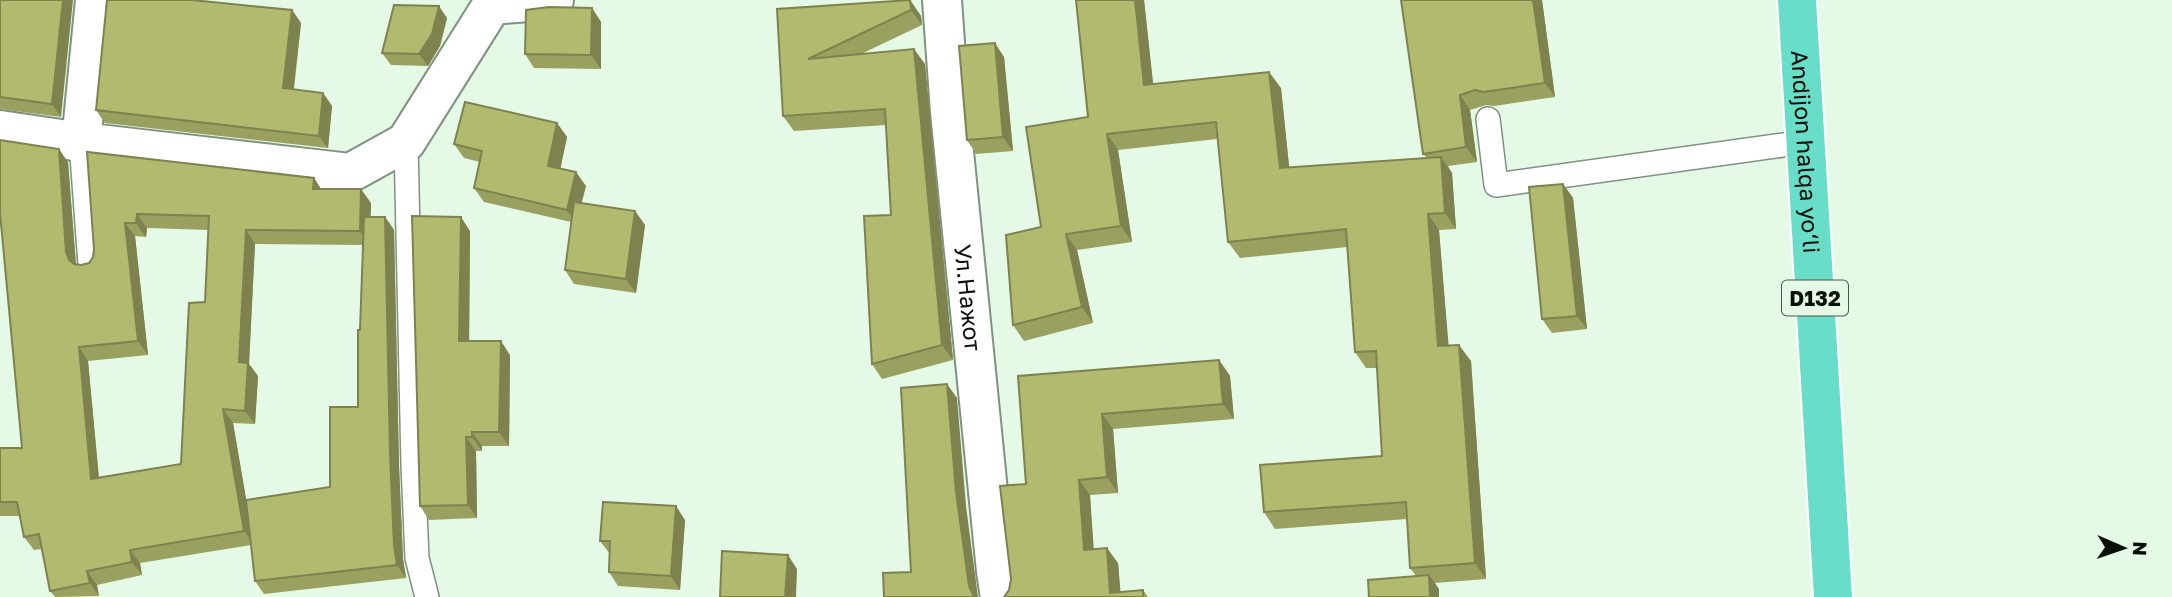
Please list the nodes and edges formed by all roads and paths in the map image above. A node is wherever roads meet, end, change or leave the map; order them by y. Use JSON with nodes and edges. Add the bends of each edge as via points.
{"nodes":[{"id":1,"x":95,"y":0,"type":"edge"},
{"id":2,"x":554,"y":0,"type":"edge"},
{"id":3,"x":942,"y":0,"type":"edge"},
{"id":4,"x":1797,"y":0,"type":"edge"},
{"id":5,"x":1488,"y":119,"type":"dead end"},
{"id":6,"x":0,"y":130,"type":"edge"},
{"id":7,"x":81,"y":142,"type":"junction"},
{"id":8,"x":406,"y":142,"type":"junction"},
{"id":9,"x":1805,"y":142,"type":"junction"},
{"id":10,"x":90,"y":265,"type":"edge"},
{"id":11,"x":427,"y":597,"type":"edge"},
{"id":12,"x":1000,"y":597,"type":"edge"},
{"id":13,"x":1833,"y":597,"type":"edge"}],
"edges":[{"from":1,"to":7,"type":"street"},
{"from":2,"to":8,"type":"street","via":[[492,5]]},
{"from":3,"to":12,"type":"street","name":"Ул.Нажот"},
{"from":4,"to":9,"type":"highway","name":"Andijon halqa yo‘li","number":"D132"},
{"from":5,"to":9,"type":"lane","via":[[1496,185]]},
{"from":6,"to":7,"type":"street"},
{"from":7,"to":8,"type":"street","via":[[350,173]]},
{"from":7,"to":10,"type":"lane"},
{"from":8,"to":11,"type":"lane","via":[[414,479],[418,558]]},
{"from":9,"to":13,"type":"highway","name":"Andijon halqa yo‘li","number":"D132"}]}
